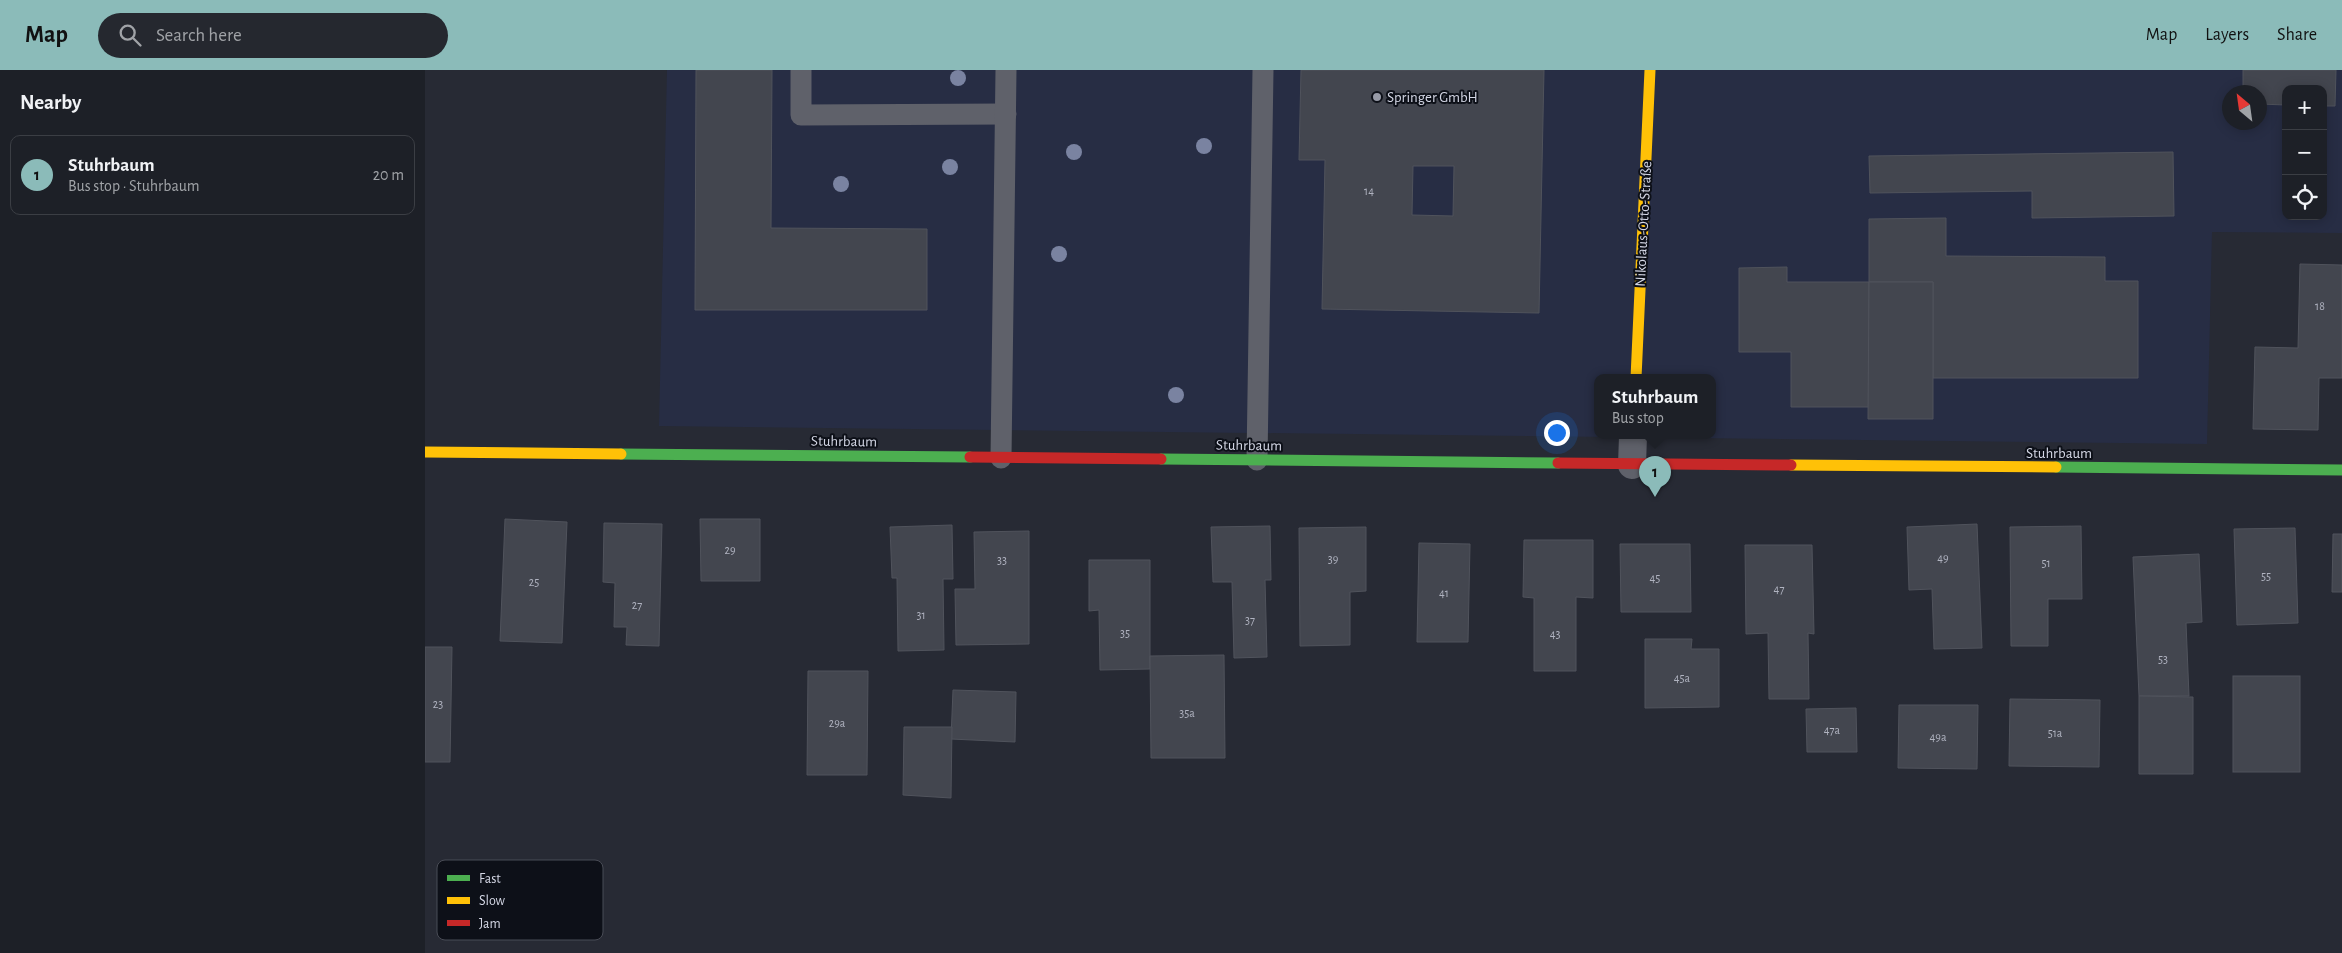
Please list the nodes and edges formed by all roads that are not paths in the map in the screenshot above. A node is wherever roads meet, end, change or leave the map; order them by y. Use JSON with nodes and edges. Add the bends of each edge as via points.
{"nodes":[{"id":1,"x":801,"y":70,"type":"edge"},
{"id":2,"x":1006,"y":70,"type":"edge"},
{"id":3,"x":1263,"y":70,"type":"edge"},
{"id":4,"x":1649,"y":70,"type":"edge"},
{"id":5,"x":1005,"y":114,"type":"junction"},
{"id":6,"x":1636,"y":374,"type":"edge"},
{"id":7,"x":1633,"y":439,"type":"edge"},
{"id":8,"x":425,"y":452,"type":"edge"},
{"id":9,"x":1001,"y":458,"type":"junction"},
{"id":10,"x":1257,"y":460,"type":"junction"},
{"id":11,"x":1632,"y":465,"type":"junction"},
{"id":12,"x":2342,"y":470,"type":"edge"}],
"edges":[{"from":1,"to":5,"type":"lane","via":[[801,115]]},
{"from":2,"to":5,"type":"lane"},
{"from":3,"to":10,"type":"lane"},
{"from":4,"to":6,"type":"street","name":"Nikolaus-Otto-Straße"},
{"from":5,"to":9,"type":"lane"},
{"from":7,"to":11,"type":"street"},
{"from":8,"to":9,"type":"street","name":"Stuhrbaum"},
{"from":9,"to":10,"type":"street","name":"Stuhrbaum"},
{"from":10,"to":11,"type":"street","name":"Stuhrbaum"},
{"from":11,"to":12,"type":"street","name":"Stuhrbaum"}]}
